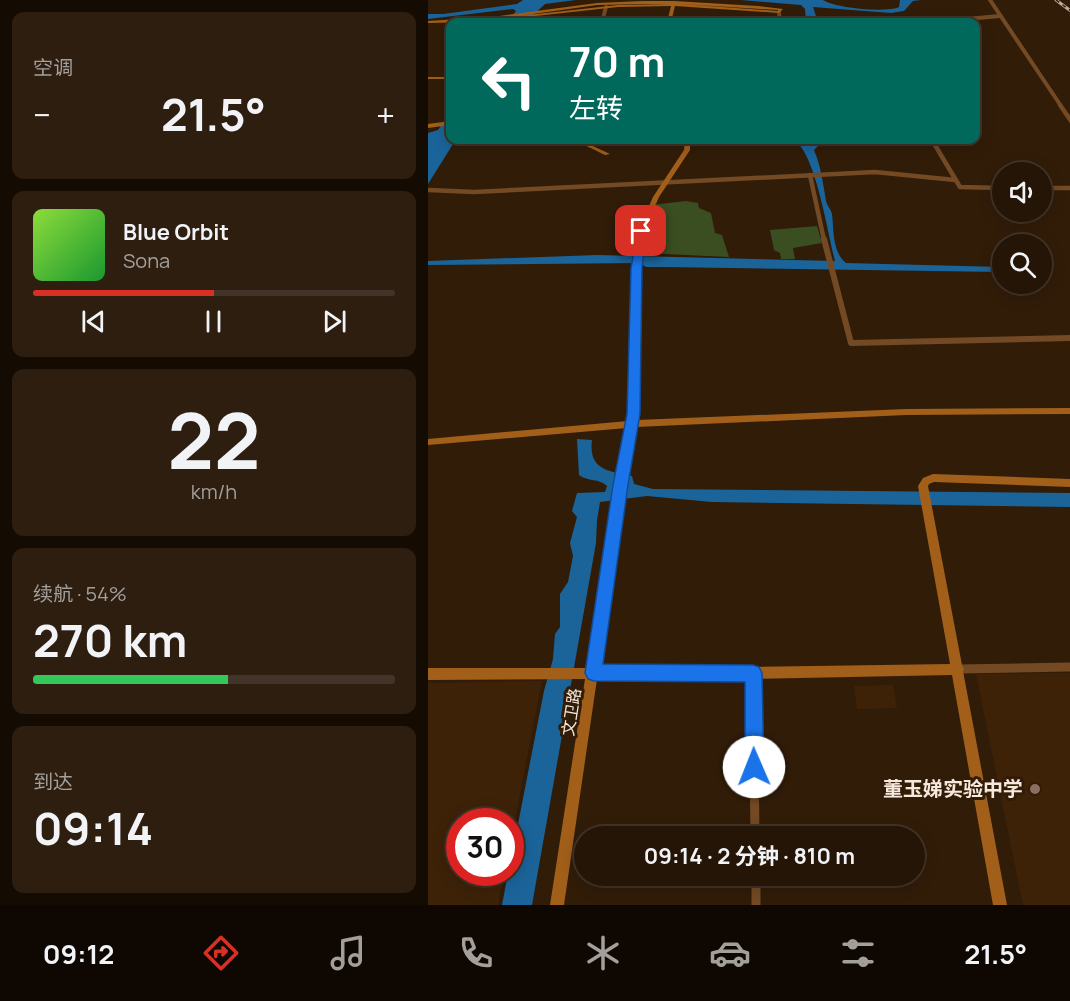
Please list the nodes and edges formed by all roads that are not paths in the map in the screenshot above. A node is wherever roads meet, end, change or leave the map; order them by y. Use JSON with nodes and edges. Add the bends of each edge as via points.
{"nodes":[{"id":1,"x":990,"y":0,"type":"edge"},
{"id":2,"x":677,"y":3,"type":"edge"},
{"id":3,"x":606,"y":7,"type":"junction"},
{"id":4,"x":779,"y":12,"type":"joint"},
{"id":5,"x":540,"y":13,"type":"junction"},
{"id":6,"x":1000,"y":16,"type":"junction"},
{"id":7,"x":505,"y":17,"type":"junction"},
{"id":8,"x":492,"y":18,"type":"edge"},
{"id":9,"x":499,"y":18,"type":"edge"},
{"id":10,"x":603,"y":18,"type":"edge"},
{"id":11,"x":671,"y":18,"type":"edge"},
{"id":12,"x":676,"y":18,"type":"edge"},
{"id":13,"x":780,"y":18,"type":"edge"},
{"id":14,"x":978,"y":18,"type":"edge"},
{"id":15,"x":446,"y":22,"type":"edge"},
{"id":16,"x":428,"y":23,"type":"edge"},
{"id":17,"x":446,"y":24,"type":"edge"},
{"id":18,"x":428,"y":78,"type":"edge"},
{"id":19,"x":446,"y":78,"type":"edge"},
{"id":20,"x":1070,"y":121,"type":"edge"},
{"id":21,"x":446,"y":123,"type":"edge"},
{"id":22,"x":429,"y":125,"type":"edge"},
{"id":23,"x":586,"y":144,"type":"edge"},
{"id":24,"x":687,"y":144,"type":"edge"},
{"id":25,"x":934,"y":144,"type":"edge"},
{"id":26,"x":607,"y":154,"type":"dead end"},
{"id":27,"x":810,"y":175,"type":"junction"},
{"id":28,"x":955,"y":180,"type":"junction"},
{"id":29,"x":992,"y":188,"type":"edge"},
{"id":30,"x":1052,"y":188,"type":"edge"},
{"id":31,"x":1070,"y":188,"type":"edge"},
{"id":32,"x":429,"y":190,"type":"edge"},
{"id":33,"x":1070,"y":338,"type":"edge"},
{"id":34,"x":1070,"y":411,"type":"edge"},
{"id":35,"x":631,"y":424,"type":"junction"},
{"id":36,"x":428,"y":442,"type":"edge"},
{"id":37,"x":1070,"y":483,"type":"edge"},
{"id":38,"x":1070,"y":667,"type":"edge"},
{"id":39,"x":958,"y":669,"type":"junction"},
{"id":40,"x":594,"y":673,"type":"junction"},
{"id":41,"x":753,"y":673,"type":"junction"},
{"id":42,"x":428,"y":674,"type":"edge"},
{"id":43,"x":755,"y":826,"type":"edge"},
{"id":44,"x":756,"y":886,"type":"edge"},
{"id":45,"x":557,"y":905,"type":"edge"},
{"id":46,"x":756,"y":905,"type":"edge"},
{"id":47,"x":1000,"y":905,"type":"edge"}],
"edges":[{"from":1,"to":6,"type":"street"},
{"from":2,"to":3,"type":"street"},
{"from":2,"to":4,"type":"street"},
{"from":2,"to":5,"type":"street","via":[[595,4]]},
{"from":2,"to":11,"type":"street"},
{"from":2,"to":12,"type":"street"},
{"from":3,"to":5,"type":"street"},
{"from":3,"to":10,"type":"street"},
{"from":4,"to":13,"type":"street"},
{"from":5,"to":7,"type":"street"},
{"from":6,"to":14,"type":"street"},
{"from":6,"to":20,"type":"street"},
{"from":7,"to":8,"type":"street"},
{"from":7,"to":9,"type":"street"},
{"from":15,"to":16,"type":"street"},
{"from":16,"to":17,"type":"street"},
{"from":18,"to":19,"type":"street"},
{"from":21,"to":22,"type":"street"},
{"from":23,"to":26,"type":"street"},
{"from":24,"to":35,"type":"street","name":"文卫路","via":[[641,231],[636,268]]},
{"from":25,"to":28,"type":"street"},
{"from":27,"to":28,"type":"street","via":[[875,172]]},
{"from":27,"to":32,"type":"street","via":[[474,192]]},
{"from":27,"to":33,"type":"street","via":[[851,343]]},
{"from":28,"to":29,"type":"street","via":[[960,187]]},
{"from":30,"to":31,"type":"street"},
{"from":34,"to":35,"type":"street","via":[[906,412]]},
{"from":35,"to":36,"type":"street"},
{"from":35,"to":40,"type":"street","name":"文卫路"},
{"from":37,"to":39,"type":"street","via":[[933,478],[926,481],[926,508]]},
{"from":38,"to":39,"type":"street"},
{"from":39,"to":41,"type":"street"},
{"from":39,"to":47,"type":"street"},
{"from":40,"to":41,"type":"street"},
{"from":40,"to":42,"type":"street"},
{"from":40,"to":45,"type":"street","name":"文卫路"},
{"from":41,"to":43,"type":"street"},
{"from":44,"to":46,"type":"street"}]}
